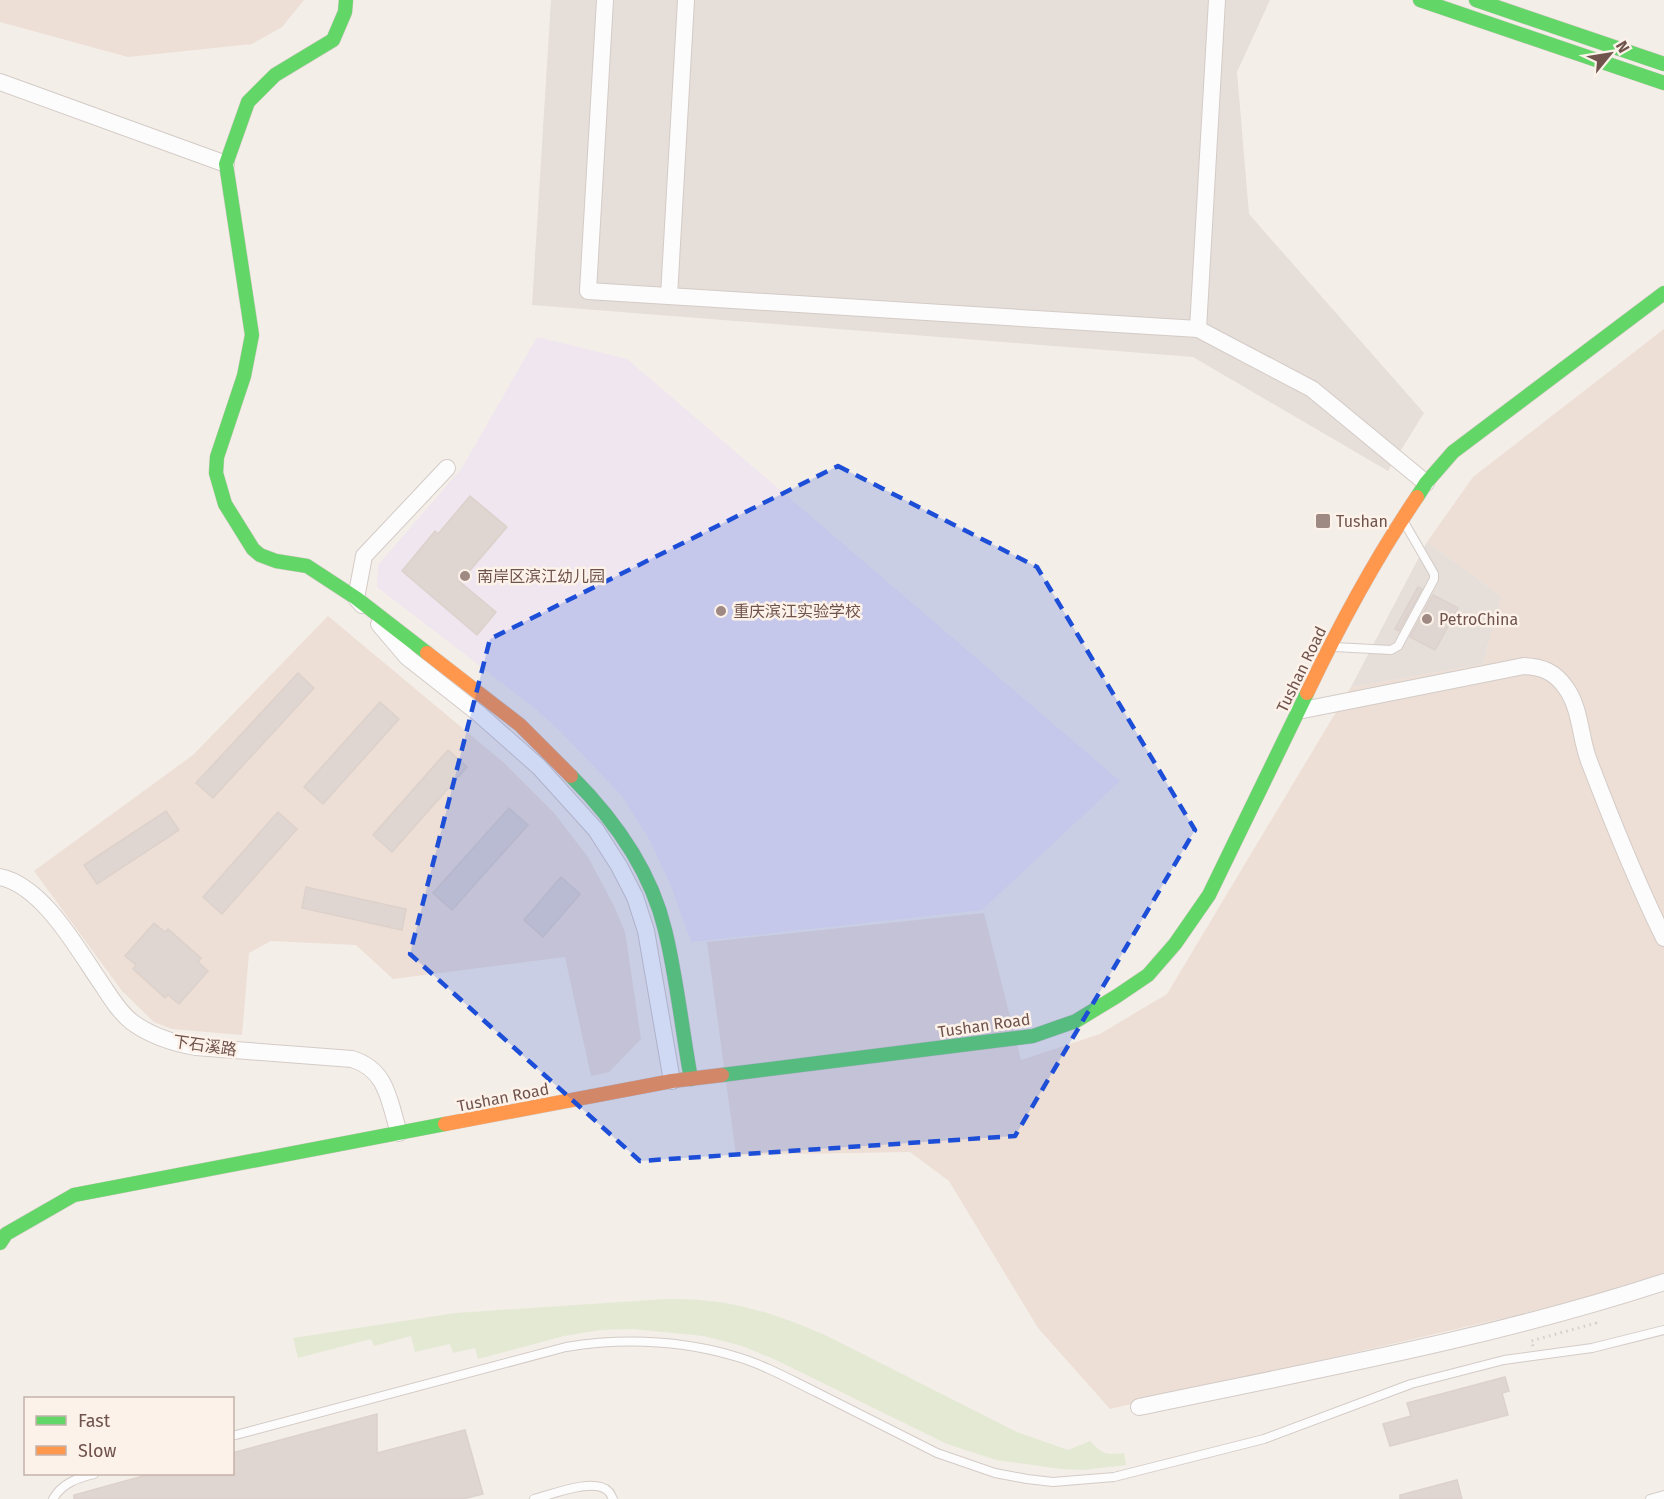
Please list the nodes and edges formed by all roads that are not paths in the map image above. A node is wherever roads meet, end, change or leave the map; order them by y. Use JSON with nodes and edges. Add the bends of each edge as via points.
{"nodes":[{"id":1,"x":346,"y":0,"type":"edge"},
{"id":2,"x":605,"y":0,"type":"edge"},
{"id":3,"x":686,"y":0,"type":"edge"},
{"id":4,"x":1217,"y":0,"type":"edge"},
{"id":5,"x":1420,"y":0,"type":"edge"},
{"id":6,"x":1476,"y":0,"type":"edge"},
{"id":7,"x":1664,"y":64,"type":"edge"},
{"id":8,"x":0,"y":82,"type":"edge"},
{"id":9,"x":1664,"y":83,"type":"edge"},
{"id":10,"x":226,"y":164,"type":"junction"},
{"id":11,"x":1664,"y":293,"type":"edge"},
{"id":12,"x":669,"y":296,"type":"junction"},
{"id":13,"x":1198,"y":329,"type":"junction"},
{"id":14,"x":447,"y":468,"type":"dead end"},
{"id":15,"x":1426,"y":483,"type":"junction"},
{"id":16,"x":1402,"y":519,"type":"junction"},
{"id":17,"x":356,"y":598,"type":"junction"},
{"id":18,"x":1329,"y":647,"type":"junction"},
{"id":19,"x":1298,"y":711,"type":"junction"},
{"id":20,"x":0,"y":877,"type":"edge"},
{"id":21,"x":1664,"y":938,"type":"edge"},
{"id":22,"x":691,"y":1079,"type":"junction"},
{"id":23,"x":672,"y":1081,"type":"junction"},
{"id":24,"x":399,"y":1133,"type":"junction"},
{"id":25,"x":0,"y":1243,"type":"edge"},
{"id":26,"x":1664,"y":1282,"type":"edge"},
{"id":27,"x":1664,"y":1330,"type":"edge"},
{"id":28,"x":1139,"y":1407,"type":"dead end"},
{"id":29,"x":234,"y":1435,"type":"edge"},
{"id":30,"x":88,"y":1475,"type":"edge"},
{"id":31,"x":1664,"y":1495,"type":"edge"},
{"id":32,"x":53,"y":1499,"type":"edge"},
{"id":33,"x":534,"y":1499,"type":"edge"},
{"id":34,"x":613,"y":1499,"type":"edge"},
{"id":35,"x":1650,"y":1499,"type":"edge"}],
"edges":[{"from":1,"to":10,"type":"main road","via":[[333,40],[275,75],[248,102]]},
{"from":2,"to":12,"type":"street","via":[[588,291]]},
{"from":3,"to":12,"type":"street"},
{"from":4,"to":13,"type":"street"},
{"from":5,"to":9,"type":"main road"},
{"from":6,"to":7,"type":"main road"},
{"from":8,"to":10,"type":"street"},
{"from":10,"to":17,"type":"main road","via":[[252,335],[244,376],[217,457],[220,489],[225,504],[260,555],[307,566]]},
{"from":11,"to":15,"type":"main road","name":"Tushan Road","via":[[1453,452]]},
{"from":12,"to":13,"type":"street"},
{"from":13,"to":15,"type":"street","via":[[1312,389]]},
{"from":14,"to":17,"type":"street","via":[[364,556]]},
{"from":15,"to":16,"type":"main road","name":"Tushan Road"},
{"from":16,"to":18,"type":"main road","name":"Tushan Road"},
{"from":16,"to":18,"type":"lane","via":[[1434,579],[1398,646],[1392,650]]},
{"from":17,"to":22,"type":"main road","via":[[520,725],[610,820],[634,856],[665,929]]},
{"from":17,"to":23,"type":"street","via":[[407,657],[478,712],[539,767],[596,830],[635,897],[646,931]]},
{"from":18,"to":19,"type":"main road","name":"Tushan Road"},
{"from":19,"to":21,"type":"street","via":[[1524,666],[1548,670],[1558,677],[1575,703],[1588,759]]},
{"from":19,"to":22,"type":"main road","name":"Tushan Road","via":[[1209,895],[1175,944],[1148,975],[1076,1021],[1033,1036]]},
{"from":20,"to":24,"type":"street","name":"下石溪路","via":[[42,903],[131,1021],[153,1035],[196,1047],[364,1063],[386,1089]]},
{"from":22,"to":23,"type":"main road","name":"Tushan Road"},
{"from":23,"to":24,"type":"main road","name":"Tushan Road"},
{"from":24,"to":25,"type":"main road","name":"Tushan Road","via":[[74,1195],[6,1234]]},
{"from":26,"to":28,"type":"street","via":[[1590,1306],[1425,1346]]},
{"from":27,"to":29,"type":"lane","via":[[1600,1346],[1503,1360],[1411,1384],[1264,1439],[1114,1478],[1083,1481],[1035,1480],[985,1470],[937,1453],[736,1356],[653,1342],[598,1342],[566,1347]]},
{"from":30,"to":32,"type":"lane","via":[[63,1487]]},
{"from":31,"to":35,"type":"lane"},
{"from":33,"to":34,"type":"lane","via":[[587,1485],[608,1490]]}]}
